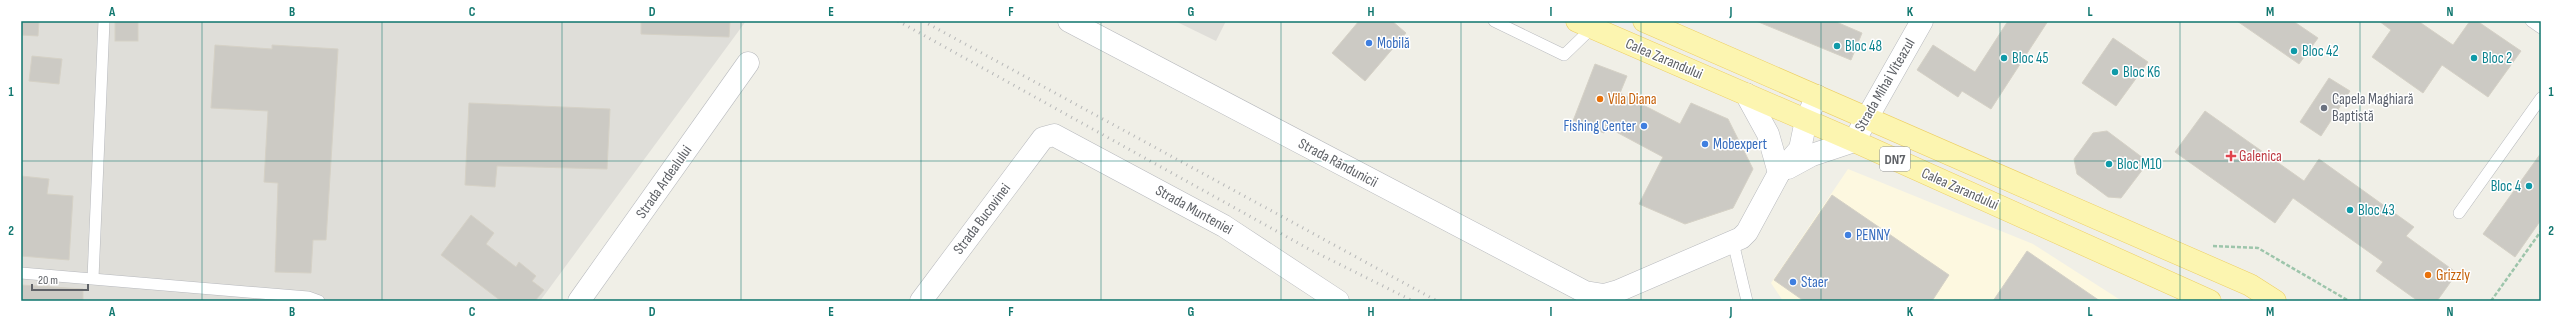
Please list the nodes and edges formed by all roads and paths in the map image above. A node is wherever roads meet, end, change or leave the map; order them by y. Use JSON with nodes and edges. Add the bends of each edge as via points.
{"nodes":[{"id":1,"x":104,"y":21,"type":"edge"},
{"id":2,"x":1069,"y":21,"type":"edge"},
{"id":3,"x":1494,"y":21,"type":"edge"},
{"id":4,"x":1644,"y":21,"type":"edge"},
{"id":5,"x":1922,"y":21,"type":"edge"},
{"id":6,"x":2531,"y":21,"type":"edge"},
{"id":7,"x":1585,"y":24,"type":"edge"},
{"id":8,"x":2541,"y":28,"type":"edge"},
{"id":9,"x":748,"y":63,"type":"dead end"},
{"id":10,"x":1746,"y":94,"type":"junction"},
{"id":11,"x":1817,"y":96,"type":"junction"},
{"id":12,"x":2541,"y":98,"type":"edge"},
{"id":13,"x":1868,"y":118,"type":"junction"},
{"id":14,"x":1806,"y":120,"type":"junction"},
{"id":15,"x":1043,"y":138,"type":"joint"},
{"id":16,"x":1854,"y":141,"type":"junction"},
{"id":17,"x":1779,"y":173,"type":"junction"},
{"id":18,"x":2459,"y":213,"type":"dead end"},
{"id":19,"x":2541,"y":232,"type":"edge"},
{"id":20,"x":1733,"y":242,"type":"junction"},
{"id":21,"x":2205,"y":245,"type":"dead end"},
{"id":22,"x":21,"y":273,"type":"edge"},
{"id":23,"x":93,"y":278,"type":"junction"},
{"id":24,"x":245,"y":296,"type":"edge"},
{"id":25,"x":2201,"y":299,"type":"edge"},
{"id":26,"x":1335,"y":300,"type":"edge"},
{"id":27,"x":319,"y":301,"type":"edge"},
{"id":28,"x":579,"y":301,"type":"edge"},
{"id":29,"x":921,"y":301,"type":"edge"},
{"id":30,"x":1747,"y":301,"type":"edge"},
{"id":31,"x":2275,"y":301,"type":"edge"},
{"id":32,"x":2348,"y":301,"type":"edge"},
{"id":33,"x":2491,"y":301,"type":"edge"}],
"edges":[{"from":1,"to":23,"type":"lane"},
{"from":2,"to":20,"type":"street","name":"Strada Rândunicii","via":[[1585,292],[1610,294]]},
{"from":3,"to":7,"type":"lane","via":[[1564,55]]},
{"from":4,"to":11,"type":"main road","name":"Calea Zarandului","number":"DN7"},
{"from":5,"to":13,"type":"street","name":"Strada Mihai Viteazul"},
{"from":6,"to":8,"type":"lane"},
{"from":7,"to":10,"type":"main road","name":"Calea Zarandului","number":"DN7"},
{"from":9,"to":28,"type":"street","name":"Strada Ardealului"},
{"from":10,"to":14,"type":"main road","name":"Calea Zarandului","number":"DN7"},
{"from":10,"to":17,"type":"street","via":[[1768,134]]},
{"from":11,"to":13,"type":"main road","name":"Calea Zarandului","number":"DN7"},
{"from":11,"to":14,"type":"street"},
{"from":12,"to":18,"type":"lane"},
{"from":13,"to":16,"type":"street","name":"Strada Mihai Viteazul"},
{"from":13,"to":31,"type":"main road","name":"Calea Zarandului","number":"DN7","via":[[2250,285]]},
{"from":14,"to":16,"type":"main road","name":"Calea Zarandului","number":"DN7"},
{"from":14,"to":17,"type":"street","via":[[1784,142]]},
{"from":15,"to":26,"type":"street","name":"Strada Munteniei","via":[[1054,135],[1224,226]]},
{"from":15,"to":29,"type":"street","name":"Strada Bucovinei"},
{"from":16,"to":17,"type":"street","name":"Strada Mihai Viteazul","via":[[1812,155]]},
{"from":16,"to":25,"type":"main road","name":"Calea Zarandului","number":"DN7"},
{"from":17,"to":20,"type":"street","via":[[1747,232]]},
{"from":19,"to":33,"type":"path"},
{"from":20,"to":30,"type":"lane"},
{"from":21,"to":32,"type":"path","via":[[2258,248]]},
{"from":22,"to":23,"type":"lane"},
{"from":23,"to":24,"type":"lane"},
{"from":24,"to":27,"type":"lane","via":[[308,297]]}]}
